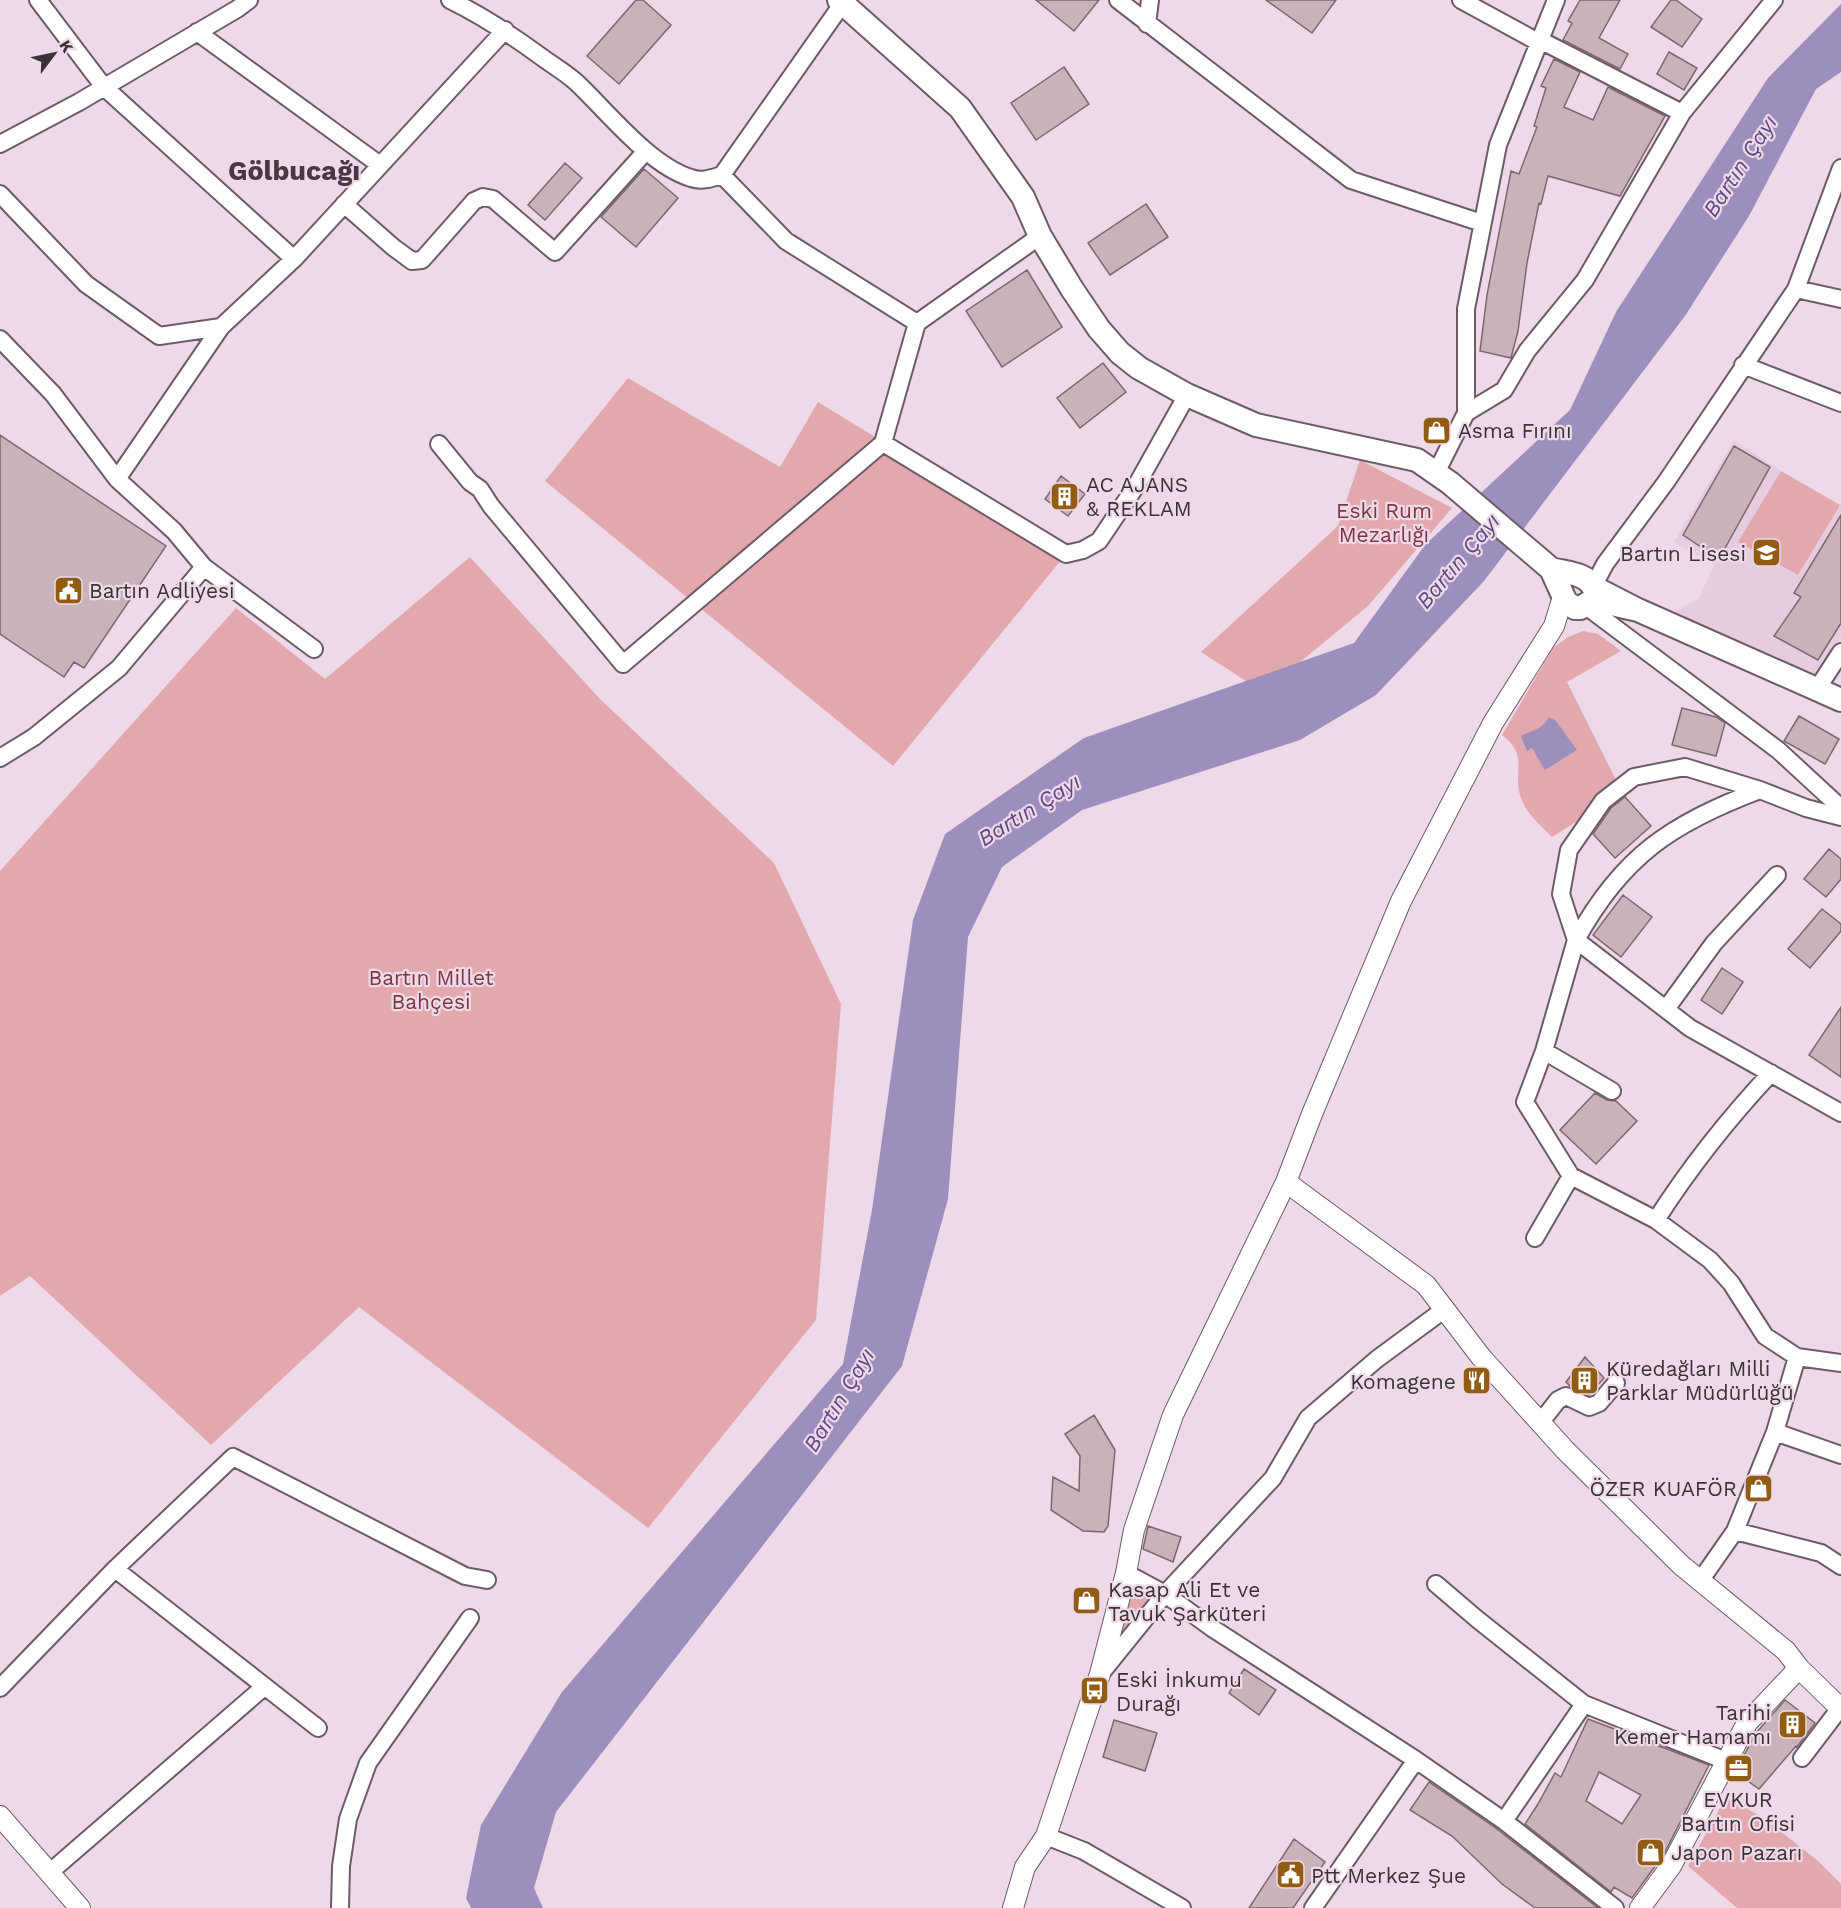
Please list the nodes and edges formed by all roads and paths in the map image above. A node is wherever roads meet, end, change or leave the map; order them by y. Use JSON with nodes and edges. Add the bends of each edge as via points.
{"nodes":[{"id":1,"x":38,"y":0,"type":"edge"},
{"id":2,"x":249,"y":0,"type":"edge"},
{"id":3,"x":450,"y":0,"type":"edge"},
{"id":4,"x":1118,"y":0,"type":"edge"},
{"id":5,"x":1150,"y":0,"type":"edge"},
{"id":6,"x":1461,"y":0,"type":"edge"},
{"id":7,"x":1556,"y":0,"type":"edge"},
{"id":8,"x":1774,"y":0,"type":"edge"},
{"id":9,"x":842,"y":1,"type":"edge"},
{"id":10,"x":1147,"y":24,"type":"junction"},
{"id":11,"x":505,"y":30,"type":"junction"},
{"id":12,"x":197,"y":32,"type":"junction"},
{"id":13,"x":1540,"y":40,"type":"junction"},
{"id":14,"x":104,"y":87,"type":"junction"},
{"id":15,"x":1682,"y":113,"type":"junction"},
{"id":16,"x":0,"y":144,"type":"edge"},
{"id":17,"x":646,"y":151,"type":"junction"},
{"id":18,"x":380,"y":165,"type":"junction"},
{"id":19,"x":1841,"y":168,"type":"edge"},
{"id":20,"x":722,"y":174,"type":"junction"},
{"id":21,"x":0,"y":194,"type":"edge"},
{"id":22,"x":344,"y":204,"type":"junction"},
{"id":23,"x":1482,"y":223,"type":"junction"},
{"id":24,"x":1040,"y":236,"type":"junction"},
{"id":25,"x":294,"y":259,"type":"junction"},
{"id":26,"x":1796,"y":289,"type":"junction"},
{"id":27,"x":1841,"y":299,"type":"edge"},
{"id":28,"x":917,"y":323,"type":"junction"},
{"id":29,"x":221,"y":327,"type":"junction"},
{"id":30,"x":0,"y":339,"type":"edge"},
{"id":31,"x":1743,"y":365,"type":"junction"},
{"id":32,"x":1187,"y":396,"type":"junction"},
{"id":33,"x":1841,"y":403,"type":"edge"},
{"id":34,"x":1466,"y":413,"type":"junction"},
{"id":35,"x":883,"y":443,"type":"junction"},
{"id":36,"x":439,"y":444,"type":"dead end"},
{"id":37,"x":117,"y":478,"type":"junction"},
{"id":38,"x":1443,"y":478,"type":"junction"},
{"id":39,"x":204,"y":567,"type":"junction"},
{"id":40,"x":1579,"y":593,"type":"junction"},
{"id":41,"x":314,"y":649,"type":"dead end"},
{"id":42,"x":1841,"y":652,"type":"edge"},
{"id":43,"x":1817,"y":689,"type":"junction"},
{"id":44,"x":1841,"y":700,"type":"edge"},
{"id":45,"x":0,"y":758,"type":"edge"},
{"id":46,"x":1760,"y":790,"type":"junction"},
{"id":47,"x":1841,"y":808,"type":"edge"},
{"id":48,"x":1841,"y":817,"type":"edge"},
{"id":49,"x":1777,"y":875,"type":"dead end"},
{"id":50,"x":1576,"y":940,"type":"junction"},
{"id":51,"x":1666,"y":1009,"type":"junction"},
{"id":52,"x":1544,"y":1051,"type":"junction"},
{"id":53,"x":1771,"y":1073,"type":"junction"},
{"id":54,"x":1612,"y":1092,"type":"dead end"},
{"id":55,"x":1841,"y":1113,"type":"edge"},
{"id":56,"x":1571,"y":1176,"type":"junction"},
{"id":57,"x":1286,"y":1182,"type":"junction"},
{"id":58,"x":1656,"y":1220,"type":"junction"},
{"id":59,"x":1535,"y":1238,"type":"dead end"},
{"id":60,"x":1445,"y":1309,"type":"junction"},
{"id":61,"x":1797,"y":1357,"type":"junction"},
{"id":62,"x":1841,"y":1363,"type":"edge"},
{"id":63,"x":1616,"y":1383,"type":"dead end"},
{"id":64,"x":1540,"y":1423,"type":"junction"},
{"id":65,"x":1775,"y":1432,"type":"junction"},
{"id":66,"x":1841,"y":1455,"type":"edge"},
{"id":67,"x":1735,"y":1531,"type":"junction"},
{"id":68,"x":1841,"y":1566,"type":"edge"},
{"id":69,"x":115,"y":1569,"type":"junction"},
{"id":70,"x":1126,"y":1573,"type":"junction"},
{"id":71,"x":487,"y":1580,"type":"dead end"},
{"id":72,"x":1700,"y":1581,"type":"junction"},
{"id":73,"x":1436,"y":1584,"type":"dead end"},
{"id":74,"x":1165,"y":1594,"type":"junction"},
{"id":75,"x":470,"y":1618,"type":"dead end"},
{"id":76,"x":1799,"y":1668,"type":"junction"},
{"id":77,"x":1101,"y":1674,"type":"junction"},
{"id":78,"x":264,"y":1687,"type":"junction"},
{"id":79,"x":0,"y":1688,"type":"edge"},
{"id":80,"x":1584,"y":1704,"type":"junction"},
{"id":81,"x":1840,"y":1709,"type":"edge"},
{"id":82,"x":318,"y":1728,"type":"dead end"},
{"id":83,"x":1802,"y":1758,"type":"dead end"},
{"id":84,"x":1416,"y":1760,"type":"junction"},
{"id":85,"x":1726,"y":1761,"type":"junction"},
{"id":86,"x":0,"y":1816,"type":"edge"},
{"id":87,"x":1504,"y":1821,"type":"junction"},
{"id":88,"x":1046,"y":1836,"type":"junction"},
{"id":89,"x":50,"y":1873,"type":"junction"},
{"id":90,"x":80,"y":1908,"type":"edge"},
{"id":91,"x":340,"y":1908,"type":"edge"},
{"id":92,"x":1013,"y":1908,"type":"edge"},
{"id":93,"x":1182,"y":1908,"type":"edge"},
{"id":94,"x":1313,"y":1908,"type":"edge"},
{"id":95,"x":1615,"y":1908,"type":"edge"},
{"id":96,"x":1640,"y":1908,"type":"edge"}],
"edges":[{"from":1,"to":14,"type":"street"},
{"from":2,"to":12,"type":"street"},
{"from":3,"to":11,"type":"street"},
{"from":4,"to":10,"type":"street"},
{"from":5,"to":10,"type":"street"},
{"from":6,"to":13,"type":"street"},
{"from":7,"to":13,"type":"street"},
{"from":8,"to":15,"type":"street"},
{"from":9,"to":20,"type":"street"},
{"from":9,"to":24,"type":"main road","via":[[960,108],[1023,197]]},
{"from":10,"to":23,"type":"street","via":[[1351,180]]},
{"from":11,"to":17,"type":"street","via":[[574,80]]},
{"from":11,"to":18,"type":"street"},
{"from":12,"to":14,"type":"street"},
{"from":12,"to":18,"type":"street"},
{"from":13,"to":15,"type":"street"},
{"from":13,"to":23,"type":"street","via":[[1498,145]]},
{"from":14,"to":16,"type":"street"},
{"from":14,"to":25,"type":"street"},
{"from":15,"to":34,"type":"street","via":[[1585,280],[1527,351],[1504,390]]},
{"from":17,"to":20,"type":"street","via":[[692,178],[705,180]]},
{"from":17,"to":22,"type":"street","via":[[555,252],[493,199],[483,197],[474,201],[422,260],[412,261]]},
{"from":18,"to":22,"type":"street"},
{"from":19,"to":26,"type":"street"},
{"from":20,"to":28,"type":"street","via":[[786,241]]},
{"from":21,"to":29,"type":"street","via":[[86,284],[159,336]]},
{"from":22,"to":25,"type":"street"},
{"from":23,"to":34,"type":"street","via":[[1466,309]]},
{"from":24,"to":28,"type":"street"},
{"from":24,"to":32,"type":"main road","via":[[1099,329],[1120,353]]},
{"from":25,"to":29,"type":"street"},
{"from":26,"to":27,"type":"street"},
{"from":26,"to":31,"type":"street"},
{"from":28,"to":35,"type":"street"},
{"from":29,"to":37,"type":"street"},
{"from":30,"to":37,"type":"street","via":[[53,393]]},
{"from":31,"to":33,"type":"street"},
{"from":31,"to":40,"type":"street","via":[[1666,482]]},
{"from":32,"to":35,"type":"street","via":[[1136,486],[1099,541],[1066,554]]},
{"from":32,"to":38,"type":"main road","via":[[1256,424],[1417,460]]},
{"from":34,"to":38,"type":"street"},
{"from":35,"to":36,"type":"street","via":[[623,664]]},
{"from":37,"to":39,"type":"street","via":[[174,531]]},
{"from":38,"to":40,"type":"main road"},
{"from":39,"to":41,"type":"street"},
{"from":39,"to":45,"type":"street","via":[[119,668],[34,737]]},
{"from":40,"to":43,"type":"main road","via":[[1638,610]]},
{"from":40,"to":47,"type":"street","via":[[1778,750]]},
{"from":40,"to":57,"type":"street","via":[[1493,723],[1401,901]]},
{"from":42,"to":43,"type":"street"},
{"from":43,"to":44,"type":"main road"},
{"from":46,"to":48,"type":"street"},
{"from":46,"to":50,"type":"street","via":[[1689,820],[1646,850],[1609,889]]},
{"from":46,"to":50,"type":"street","via":[[1685,767],[1634,777],[1603,801],[1569,850],[1561,894]]},
{"from":49,"to":51,"type":"street","via":[[1714,943]]},
{"from":50,"to":51,"type":"street"},
{"from":50,"to":52,"type":"street"},
{"from":51,"to":53,"type":"street","via":[[1690,1028]]},
{"from":52,"to":54,"type":"street"},
{"from":52,"to":56,"type":"street","via":[[1525,1102]]},
{"from":53,"to":55,"type":"street"},
{"from":53,"to":58,"type":"street","via":[[1720,1129]]},
{"from":56,"to":58,"type":"street"},
{"from":56,"to":59,"type":"street"},
{"from":57,"to":60,"type":"street","via":[[1426,1285]]},
{"from":57,"to":70,"type":"street","via":[[1173,1415],[1134,1530]]},
{"from":58,"to":61,"type":"street","via":[[1710,1260],[1731,1283],[1765,1336]]},
{"from":60,"to":64,"type":"street","via":[[1481,1357]]},
{"from":60,"to":74,"type":"street","via":[[1377,1359],[1308,1418],[1273,1478]]},
{"from":61,"to":62,"type":"street"},
{"from":61,"to":65,"type":"street"},
{"from":63,"to":64,"type":"street","via":[[1599,1403],[1589,1407],[1566,1396],[1558,1400]]},
{"from":64,"to":72,"type":"street"},
{"from":65,"to":66,"type":"street"},
{"from":65,"to":67,"type":"street"},
{"from":67,"to":68,"type":"street","via":[[1821,1553]]},
{"from":67,"to":72,"type":"street"},
{"from":69,"to":71,"type":"street","via":[[233,1457],[465,1576]]},
{"from":69,"to":78,"type":"street"},
{"from":69,"to":79,"type":"street"},
{"from":70,"to":74,"type":"street"},
{"from":70,"to":77,"type":"street"},
{"from":72,"to":76,"type":"street","via":[[1786,1651]]},
{"from":73,"to":80,"type":"street"},
{"from":74,"to":77,"type":"street"},
{"from":74,"to":84,"type":"street"},
{"from":75,"to":91,"type":"street","via":[[368,1763],[348,1819]]},
{"from":76,"to":81,"type":"street"},
{"from":76,"to":85,"type":"street","via":[[1747,1723]]},
{"from":77,"to":88,"type":"street"},
{"from":78,"to":82,"type":"street"},
{"from":78,"to":89,"type":"street"},
{"from":80,"to":85,"type":"street"},
{"from":80,"to":87,"type":"street"},
{"from":81,"to":83,"type":"street"},
{"from":84,"to":87,"type":"street"},
{"from":84,"to":94,"type":"street"},
{"from":85,"to":96,"type":"street","via":[[1671,1866]]},
{"from":86,"to":89,"type":"street"},
{"from":87,"to":95,"type":"street"},
{"from":88,"to":92,"type":"street","via":[[1025,1867]]},
{"from":88,"to":93,"type":"street","via":[[1084,1851]]},
{"from":89,"to":90,"type":"street"}]}
